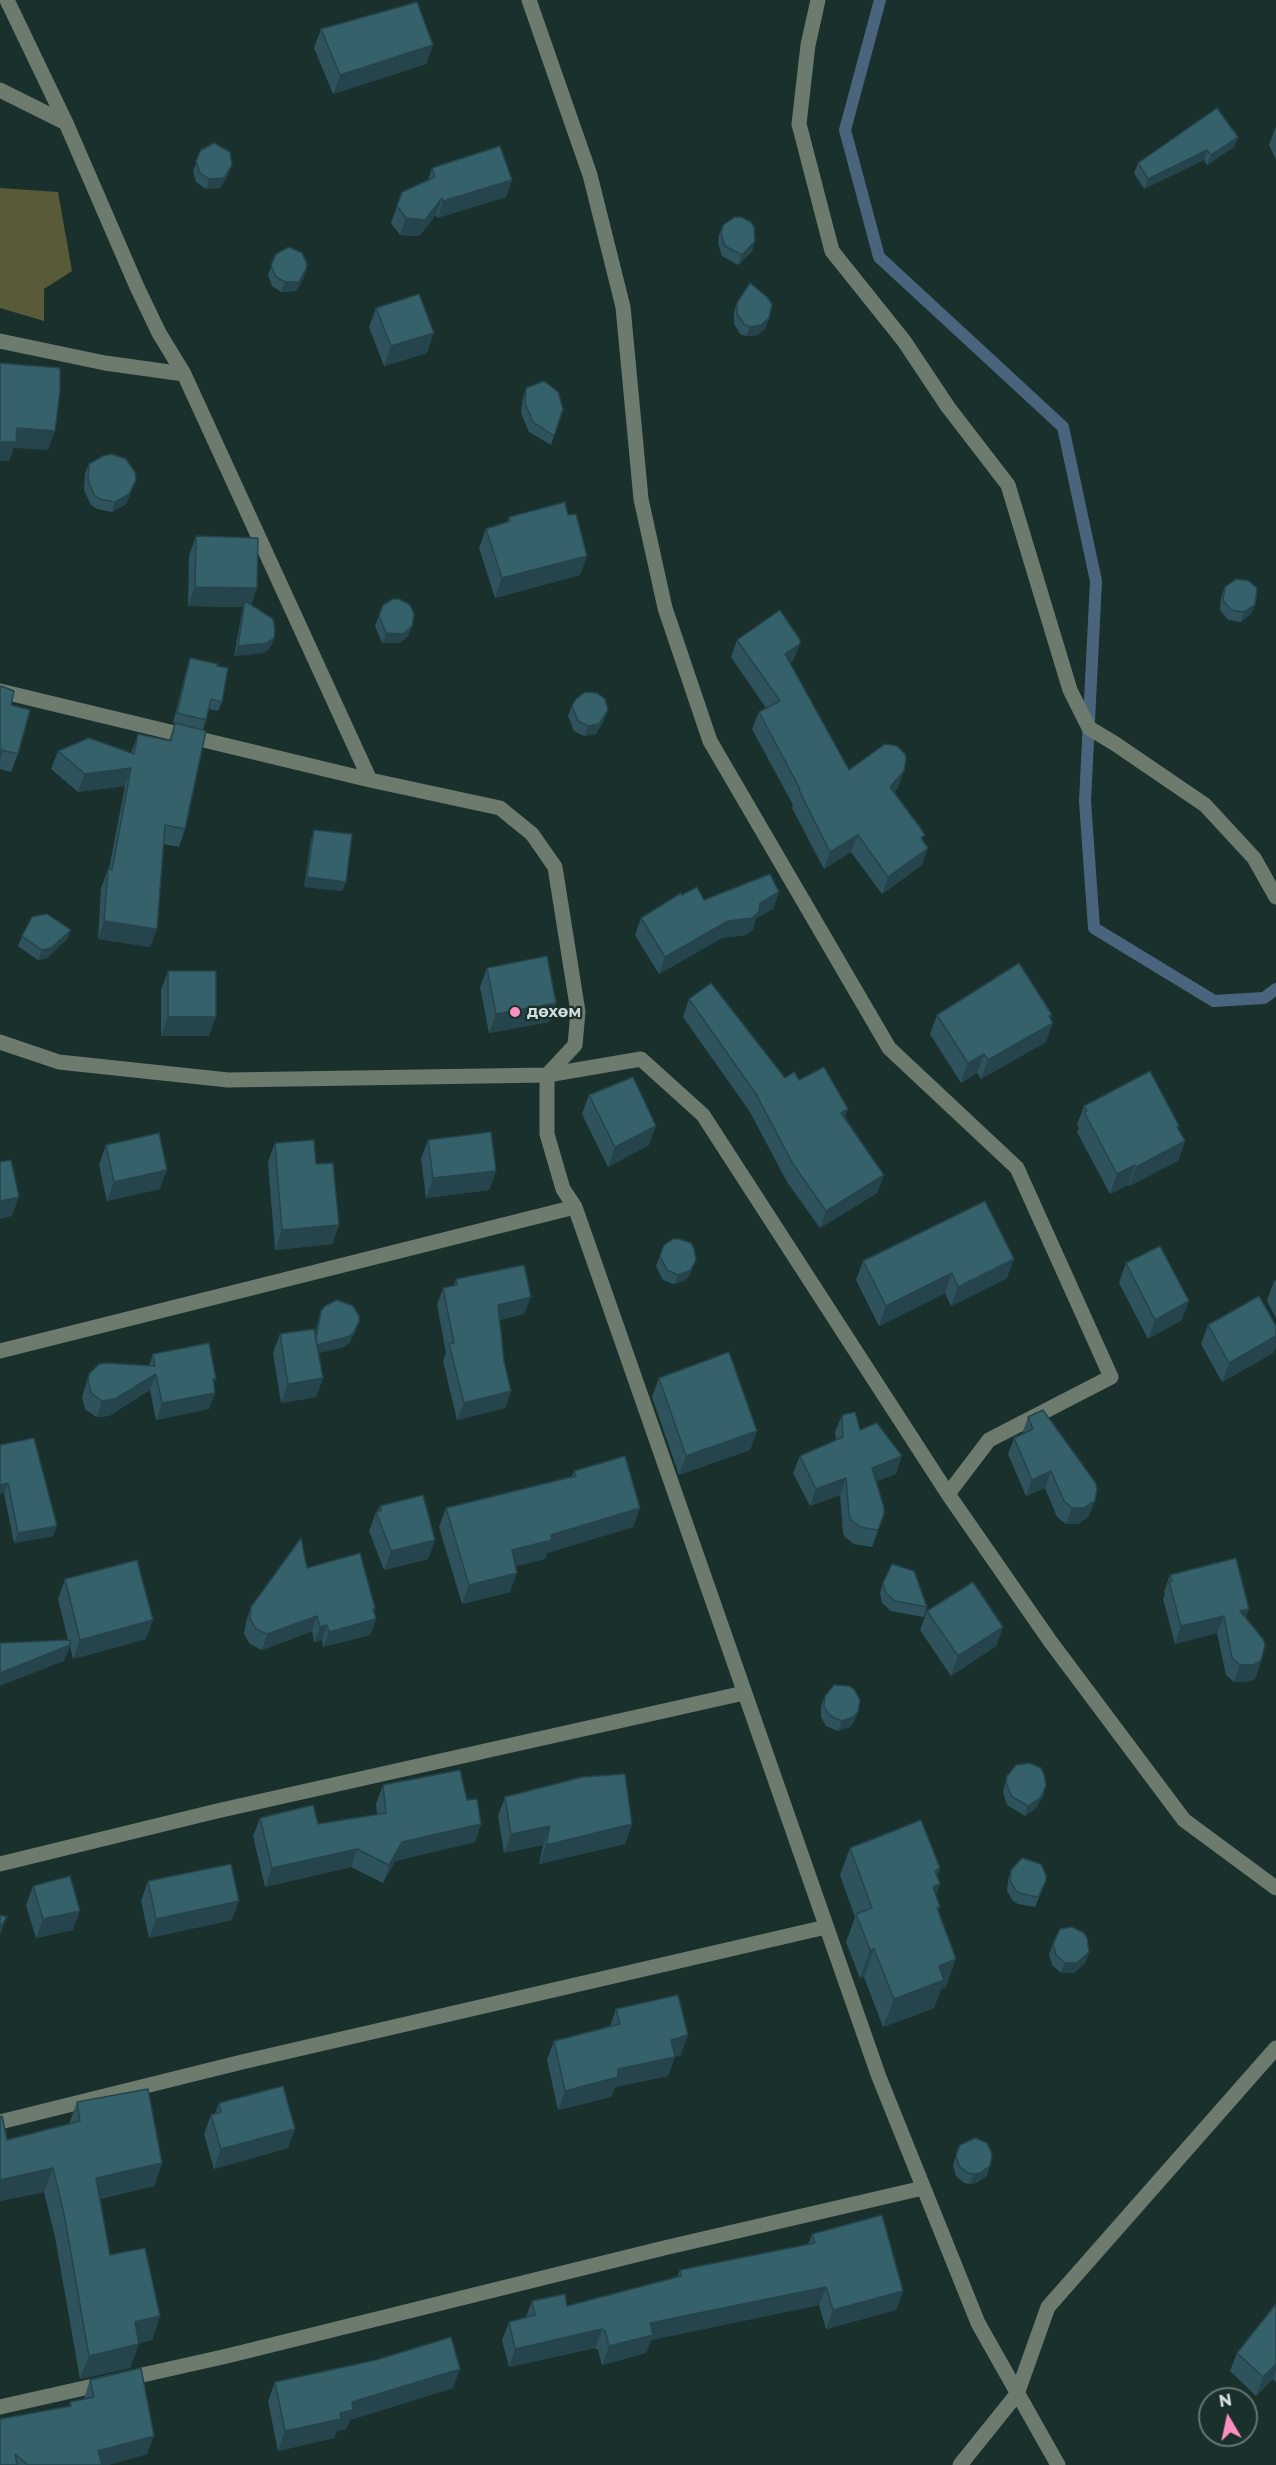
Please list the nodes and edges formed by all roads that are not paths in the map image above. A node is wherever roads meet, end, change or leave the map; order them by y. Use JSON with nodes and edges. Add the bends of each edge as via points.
{"nodes":[{"id":1,"x":7,"y":0,"type":"edge"},
{"id":2,"x":529,"y":0,"type":"edge"},
{"id":3,"x":818,"y":0,"type":"edge"},
{"id":4,"x":0,"y":90,"type":"edge"},
{"id":5,"x":66,"y":123,"type":"junction"},
{"id":6,"x":0,"y":341,"type":"edge"},
{"id":7,"x":184,"y":374,"type":"junction"},
{"id":8,"x":0,"y":691,"type":"edge"},
{"id":9,"x":370,"y":780,"type":"junction"},
{"id":10,"x":1276,"y":897,"type":"edge"},
{"id":11,"x":0,"y":1041,"type":"edge"},
{"id":12,"x":547,"y":1075,"type":"junction"},
{"id":13,"x":575,"y":1207,"type":"junction"},
{"id":14,"x":0,"y":1351,"type":"edge"},
{"id":15,"x":948,"y":1494,"type":"junction"},
{"id":16,"x":744,"y":1693,"type":"junction"},
{"id":17,"x":0,"y":1864,"type":"edge"},
{"id":18,"x":1276,"y":1888,"type":"edge"},
{"id":19,"x":826,"y":1927,"type":"junction"},
{"id":20,"x":1276,"y":2048,"type":"edge"},
{"id":21,"x":0,"y":2122,"type":"edge"},
{"id":22,"x":923,"y":2188,"type":"junction"},
{"id":23,"x":1017,"y":2394,"type":"junction"},
{"id":24,"x":0,"y":2407,"type":"edge"},
{"id":25,"x":960,"y":2465,"type":"edge"},
{"id":26,"x":1058,"y":2465,"type":"edge"}],
"edges":[{"from":1,"to":5,"type":"street"},
{"from":2,"to":15,"type":"street","via":[[590,175],[623,307],[640,500],[665,608],[710,741],[889,1048],[1017,1168],[1111,1377],[989,1440]]},
{"from":3,"to":10,"type":"street","via":[[808,45],[799,124],[832,251],[904,341],[1008,485],[1070,690],[1089,728],[1204,805],[1254,858]]},
{"from":4,"to":5,"type":"street"},
{"from":5,"to":7,"type":"street","via":[[137,287]]},
{"from":6,"to":7,"type":"street","via":[[105,363]]},
{"from":7,"to":9,"type":"street"},
{"from":8,"to":9,"type":"street"},
{"from":9,"to":12,"type":"street","via":[[500,808],[532,834],[555,867],[578,1012],[575,1045]]},
{"from":11,"to":12,"type":"street","via":[[59,1062],[228,1080]]},
{"from":12,"to":13,"type":"street","via":[[548,1134],[563,1189]]},
{"from":12,"to":15,"type":"street","via":[[641,1059],[703,1114]]},
{"from":13,"to":14,"type":"street"},
{"from":13,"to":16,"type":"street"},
{"from":15,"to":18,"type":"street","via":[[1050,1641],[1184,1820]]},
{"from":16,"to":17,"type":"street"},
{"from":16,"to":19,"type":"street"},
{"from":19,"to":21,"type":"street"},
{"from":19,"to":22,"type":"street"},
{"from":20,"to":23,"type":"street","via":[[1048,2307]]},
{"from":22,"to":23,"type":"street","via":[[978,2323]]},
{"from":22,"to":24,"type":"street"},
{"from":23,"to":25,"type":"street"},
{"from":23,"to":26,"type":"street"}]}
